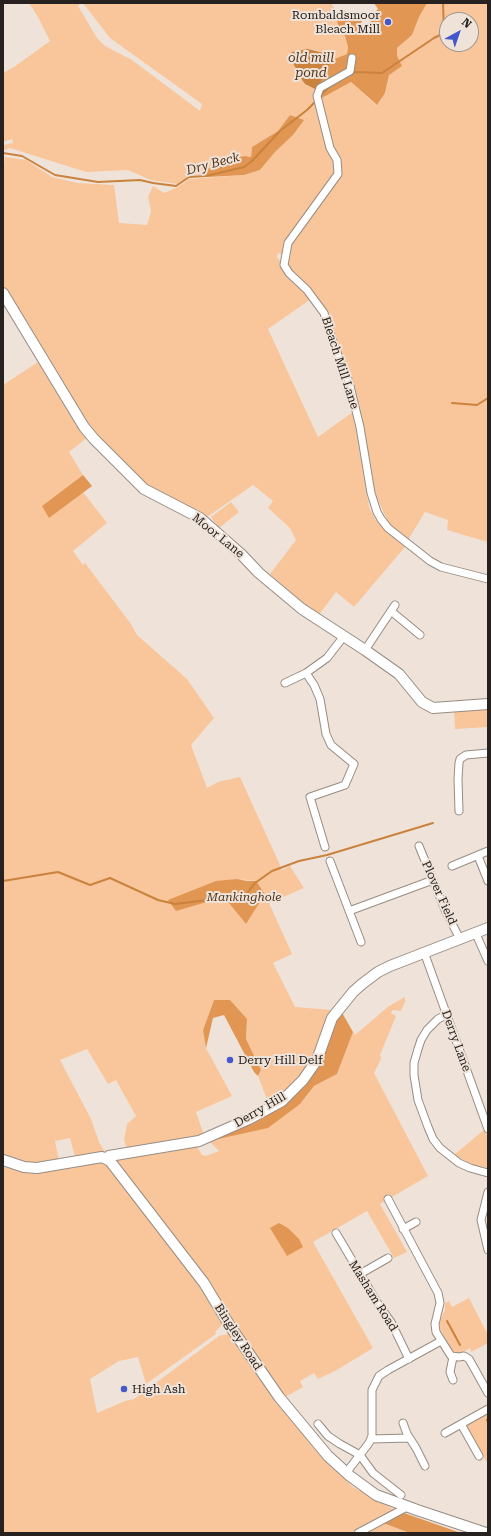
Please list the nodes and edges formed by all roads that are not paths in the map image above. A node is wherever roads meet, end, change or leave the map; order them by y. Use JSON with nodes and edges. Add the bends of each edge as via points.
{"nodes":[{"id":1,"x":352,"y":58,"type":"dead end"},
{"id":2,"x":3,"y":293,"type":"edge"},
{"id":3,"x":488,"y":579,"type":"edge"},
{"id":4,"x":395,"y":605,"type":"dead end"},
{"id":5,"x":391,"y":611,"type":"junction"},
{"id":6,"x":420,"y":635,"type":"dead end"},
{"id":7,"x":344,"y":636,"type":"junction"},
{"id":8,"x":365,"y":650,"type":"junction"},
{"id":9,"x":306,"y":673,"type":"junction"},
{"id":10,"x":285,"y":683,"type":"dead end"},
{"id":11,"x":488,"y":704,"type":"edge"},
{"id":12,"x":488,"y":753,"type":"edge"},
{"id":13,"x":459,"y":811,"type":"dead end"},
{"id":14,"x":325,"y":846,"type":"dead end"},
{"id":15,"x":420,"y":846,"type":"dead end"},
{"id":16,"x":488,"y":852,"type":"edge"},
{"id":17,"x":478,"y":856,"type":"junction"},
{"id":18,"x":330,"y":861,"type":"dead end"},
{"id":19,"x":452,"y":866,"type":"dead end"},
{"id":20,"x":433,"y":880,"type":"junction"},
{"id":21,"x":488,"y":881,"type":"edge"},
{"id":22,"x":349,"y":911,"type":"junction"},
{"id":23,"x":488,"y":928,"type":"edge"},
{"id":24,"x":476,"y":934,"type":"junction"},
{"id":25,"x":460,"y":939,"type":"junction"},
{"id":26,"x":361,"y":942,"type":"dead end"},
{"id":27,"x":424,"y":952,"type":"junction"},
{"id":28,"x":488,"y":961,"type":"edge"},
{"id":29,"x":446,"y":1015,"type":"junction"},
{"id":30,"x":488,"y":1129,"type":"edge"},
{"id":31,"x":107,"y":1159,"type":"junction"},
{"id":32,"x":3,"y":1160,"type":"edge"},
{"id":33,"x":488,"y":1173,"type":"edge"},
{"id":34,"x":488,"y":1192,"type":"edge"},
{"id":35,"x":388,"y":1199,"type":"dead end"},
{"id":36,"x":487,"y":1203,"type":"edge"},
{"id":37,"x":416,"y":1222,"type":"dead end"},
{"id":38,"x":403,"y":1229,"type":"junction"},
{"id":39,"x":336,"y":1233,"type":"dead end"},
{"id":40,"x":488,"y":1250,"type":"edge"},
{"id":41,"x":388,"y":1258,"type":"dead end"},
{"id":42,"x":360,"y":1274,"type":"junction"},
{"id":43,"x":441,"y":1340,"type":"junction"},
{"id":44,"x":453,"y":1357,"type":"junction"},
{"id":45,"x":409,"y":1359,"type":"junction"},
{"id":46,"x":453,"y":1380,"type":"dead end"},
{"id":47,"x":488,"y":1393,"type":"edge"},
{"id":48,"x":488,"y":1409,"type":"edge"},
{"id":49,"x":403,"y":1423,"type":"dead end"},
{"id":50,"x":318,"y":1424,"type":"dead end"},
{"id":51,"x":461,"y":1424,"type":"junction"},
{"id":52,"x":445,"y":1433,"type":"dead end"},
{"id":53,"x":409,"y":1438,"type":"junction"},
{"id":54,"x":371,"y":1439,"type":"junction"},
{"id":55,"x":360,"y":1455,"type":"junction"},
{"id":56,"x":479,"y":1456,"type":"dead end"},
{"id":57,"x":425,"y":1466,"type":"dead end"},
{"id":58,"x":346,"y":1473,"type":"junction"},
{"id":59,"x":401,"y":1496,"type":"dead end"},
{"id":60,"x":407,"y":1507,"type":"junction"},
{"id":61,"x":358,"y":1533,"type":"edge"},
{"id":62,"x":486,"y":1533,"type":"edge"}],
"edges":[{"from":1,"to":3,"type":"street","name":"Bleach Mill Lane","via":[[350,71],[320,88],[317,96],[330,148],[337,160],[338,174],[288,243],[284,264],[324,313],[349,382],[371,493],[381,519],[388,528],[430,561],[441,567]]},
{"from":2,"to":7,"type":"street","name":"Moor Lane","via":[[84,427],[122,468],[144,489],[200,518],[302,609]]},
{"from":4,"to":5,"type":"street"},
{"from":5,"to":6,"type":"street"},
{"from":5,"to":8,"type":"street"},
{"from":7,"to":8,"type":"street","name":"Moor Lane"},
{"from":7,"to":9,"type":"street","via":[[327,658]]},
{"from":8,"to":11,"type":"street","name":"Moor Lane","via":[[399,674],[422,702],[432,708]]},
{"from":9,"to":10,"type":"street"},
{"from":9,"to":14,"type":"street","via":[[320,699],[326,734],[331,745],[354,764],[345,785],[310,797]]},
{"from":12,"to":13,"type":"street","via":[[466,755],[460,759]]},
{"from":15,"to":20,"type":"street","name":"Plover Field"},
{"from":16,"to":17,"type":"street"},
{"from":17,"to":19,"type":"street"},
{"from":17,"to":21,"type":"street"},
{"from":18,"to":22,"type":"street"},
{"from":20,"to":22,"type":"street"},
{"from":20,"to":25,"type":"street","name":"Plover Field"},
{"from":22,"to":26,"type":"street"},
{"from":23,"to":24,"type":"street","name":"Derry Hill"},
{"from":24,"to":25,"type":"street","name":"Derry Hill"},
{"from":24,"to":28,"type":"street"},
{"from":25,"to":27,"type":"street","name":"Derry Hill"},
{"from":27,"to":29,"type":"street","name":"Derry Lane"},
{"from":27,"to":31,"type":"street","name":"Derry Hill","via":[[378,972],[353,992],[332,1018],[317,1060],[304,1080],[282,1101],[199,1141],[109,1156]]},
{"from":29,"to":30,"type":"street","name":"Derry Lane"},
{"from":29,"to":33,"type":"street","via":[[427,1030],[418,1049],[414,1075],[418,1100],[433,1139],[440,1148],[459,1163]]},
{"from":31,"to":32,"type":"street","via":[[102,1157],[37,1168],[24,1167]]},
{"from":31,"to":58,"type":"street","name":"Bingley Road","via":[[204,1283],[279,1398]]},
{"from":34,"to":36,"type":"street"},
{"from":35,"to":38,"type":"street"},
{"from":36,"to":40,"type":"street","via":[[482,1220]]},
{"from":37,"to":38,"type":"street"},
{"from":38,"to":43,"type":"street","via":[[440,1298],[435,1328]]},
{"from":39,"to":42,"type":"street","name":"Masham Road"},
{"from":41,"to":42,"type":"street"},
{"from":42,"to":45,"type":"street","name":"Masham Road","via":[[391,1322]]},
{"from":43,"to":44,"type":"street"},
{"from":43,"to":45,"type":"street"},
{"from":44,"to":46,"type":"street","via":[[450,1372]]},
{"from":44,"to":47,"type":"street","via":[[464,1356],[469,1359]]},
{"from":45,"to":54,"type":"street","via":[[382,1374],[373,1385]]},
{"from":48,"to":51,"type":"street"},
{"from":49,"to":53,"type":"street"},
{"from":50,"to":55,"type":"street","via":[[328,1436]]},
{"from":51,"to":52,"type":"street"},
{"from":51,"to":56,"type":"street"},
{"from":53,"to":54,"type":"street"},
{"from":53,"to":57,"type":"street"},
{"from":54,"to":55,"type":"street"},
{"from":55,"to":58,"type":"street"},
{"from":55,"to":59,"type":"street","via":[[373,1472]]},
{"from":58,"to":60,"type":"street","name":"Bingley Road","via":[[376,1495]]},
{"from":60,"to":61,"type":"street"},
{"from":60,"to":62,"type":"street","name":"Bingley Road"}]}
